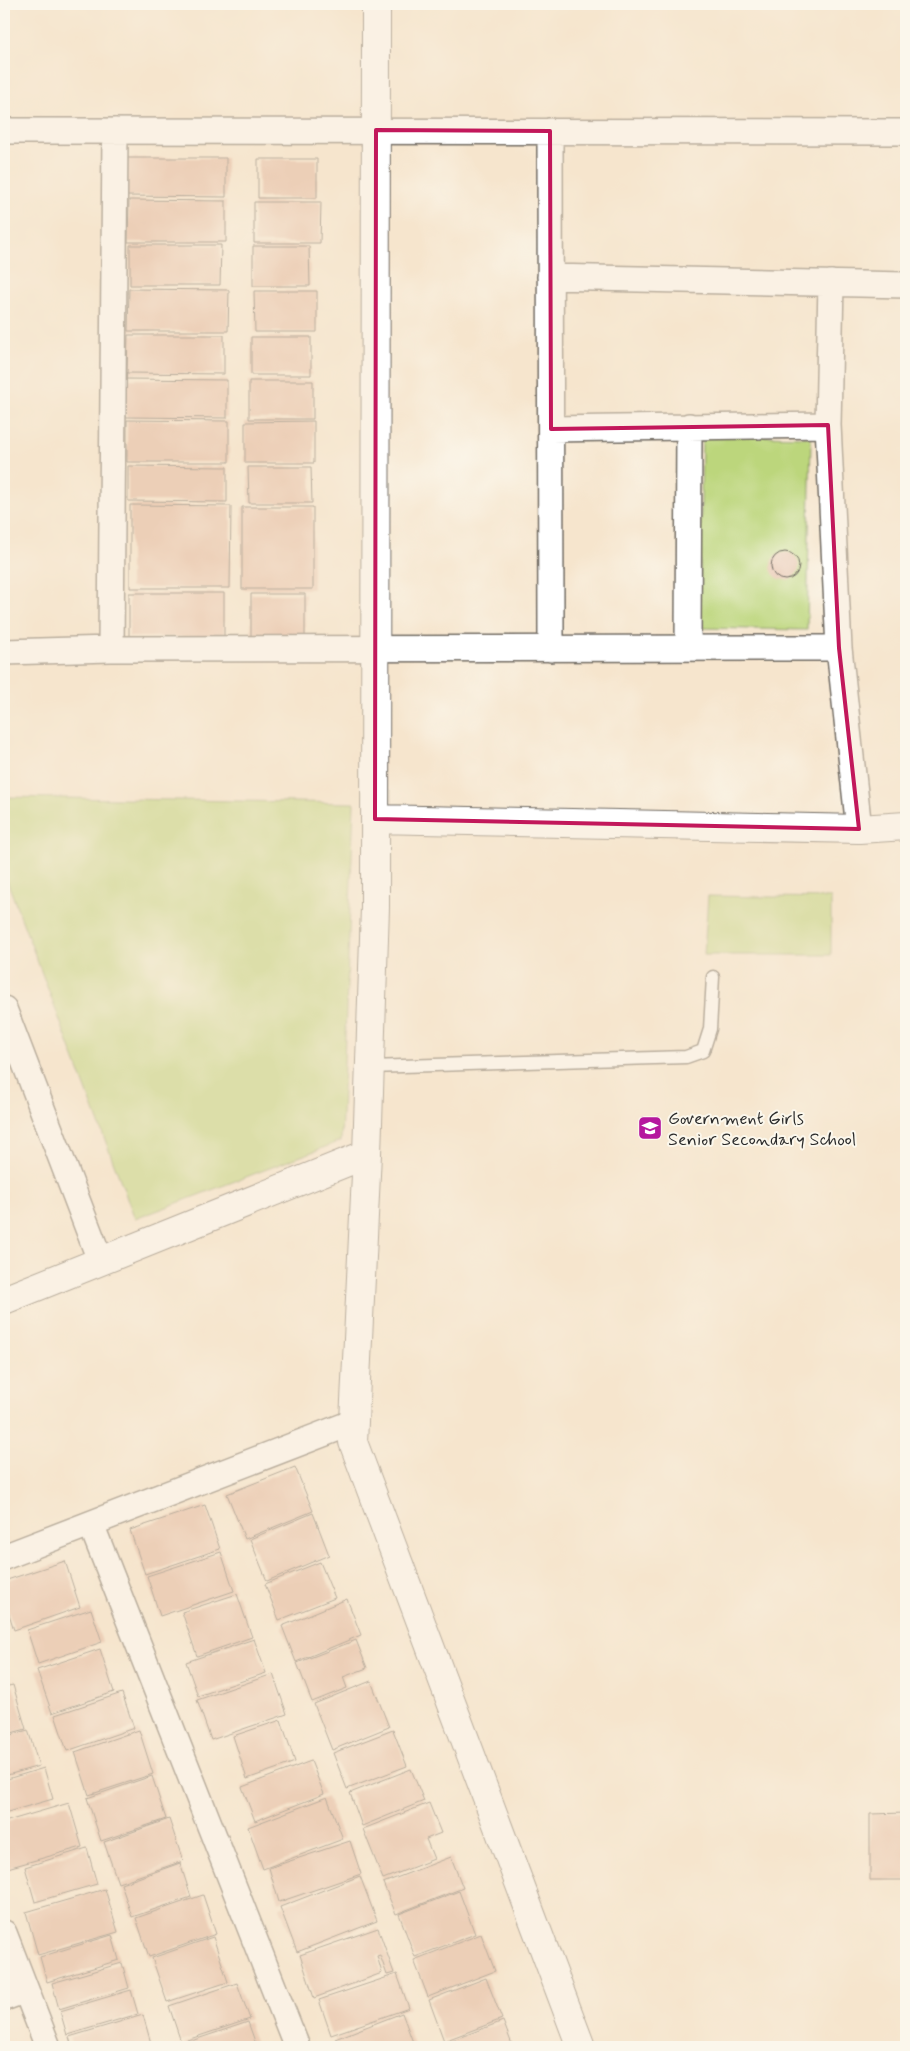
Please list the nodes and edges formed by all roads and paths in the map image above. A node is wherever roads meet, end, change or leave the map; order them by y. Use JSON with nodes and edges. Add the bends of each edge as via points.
{"nodes":[{"id":1,"x":376,"y":4,"type":"edge"},
{"id":2,"x":376,"y":130,"type":"junction"},
{"id":3,"x":4,"y":131,"type":"edge"},
{"id":4,"x":114,"y":131,"type":"junction"},
{"id":5,"x":550,"y":131,"type":"junction"},
{"id":6,"x":906,"y":132,"type":"edge"},
{"id":7,"x":550,"y":277,"type":"junction"},
{"id":8,"x":831,"y":283,"type":"junction"},
{"id":9,"x":906,"y":285,"type":"edge"},
{"id":10,"x":828,"y":425,"type":"junction"},
{"id":11,"x":689,"y":426,"type":"junction"},
{"id":12,"x":551,"y":429,"type":"junction"},
{"id":13,"x":550,"y":648,"type":"junction"},
{"id":14,"x":688,"y":648,"type":"junction"},
{"id":15,"x":838,"y":648,"type":"junction"},
{"id":16,"x":111,"y":649,"type":"junction"},
{"id":17,"x":375,"y":649,"type":"junction"},
{"id":18,"x":4,"y":652,"type":"edge"},
{"id":19,"x":374,"y":819,"type":"junction"},
{"id":20,"x":906,"y":826,"type":"edge"},
{"id":21,"x":859,"y":829,"type":"junction"},
{"id":22,"x":713,"y":977,"type":"dead end"},
{"id":23,"x":4,"y":1009,"type":"edge"},
{"id":24,"x":370,"y":1067,"type":"junction"},
{"id":25,"x":367,"y":1154,"type":"junction"},
{"id":26,"x":100,"y":1260,"type":"junction"},
{"id":27,"x":4,"y":1300,"type":"edge"},
{"id":28,"x":354,"y":1422,"type":"junction"},
{"id":29,"x":91,"y":1524,"type":"junction"},
{"id":30,"x":4,"y":1557,"type":"edge"},
{"id":31,"x":4,"y":1933,"type":"edge"},
{"id":32,"x":15,"y":1994,"type":"edge"},
{"id":33,"x":48,"y":2047,"type":"edge"},
{"id":34,"x":297,"y":2047,"type":"edge"},
{"id":35,"x":581,"y":2047,"type":"edge"}],
"edges":[{"from":1,"to":2,"type":"street"},
{"from":2,"to":4,"type":"street"},
{"from":2,"to":5,"type":"street"},
{"from":2,"to":17,"type":"street"},
{"from":3,"to":4,"type":"street"},
{"from":4,"to":16,"type":"street"},
{"from":5,"to":6,"type":"street"},
{"from":5,"to":7,"type":"street"},
{"from":7,"to":8,"type":"street"},
{"from":7,"to":12,"type":"street"},
{"from":8,"to":9,"type":"street"},
{"from":8,"to":10,"type":"street"},
{"from":10,"to":11,"type":"street"},
{"from":10,"to":15,"type":"street"},
{"from":11,"to":12,"type":"street"},
{"from":11,"to":14,"type":"street"},
{"from":12,"to":13,"type":"street"},
{"from":13,"to":14,"type":"street"},
{"from":13,"to":17,"type":"street"},
{"from":14,"to":15,"type":"street"},
{"from":15,"to":21,"type":"street"},
{"from":16,"to":17,"type":"street"},
{"from":16,"to":18,"type":"street"},
{"from":17,"to":19,"type":"street"},
{"from":19,"to":21,"type":"street"},
{"from":19,"to":24,"type":"street"},
{"from":20,"to":21,"type":"street"},
{"from":22,"to":24,"type":"lane","via":[[710,1029],[704,1051],[686,1057]]},
{"from":23,"to":26,"type":"street"},
{"from":24,"to":25,"type":"street"},
{"from":25,"to":26,"type":"street"},
{"from":25,"to":28,"type":"street"},
{"from":26,"to":27,"type":"street"},
{"from":28,"to":29,"type":"street"},
{"from":28,"to":35,"type":"street","via":[[353,1442]]},
{"from":29,"to":30,"type":"street"},
{"from":29,"to":34,"type":"street"},
{"from":31,"to":32,"type":"street"},
{"from":32,"to":33,"type":"street"}]}
